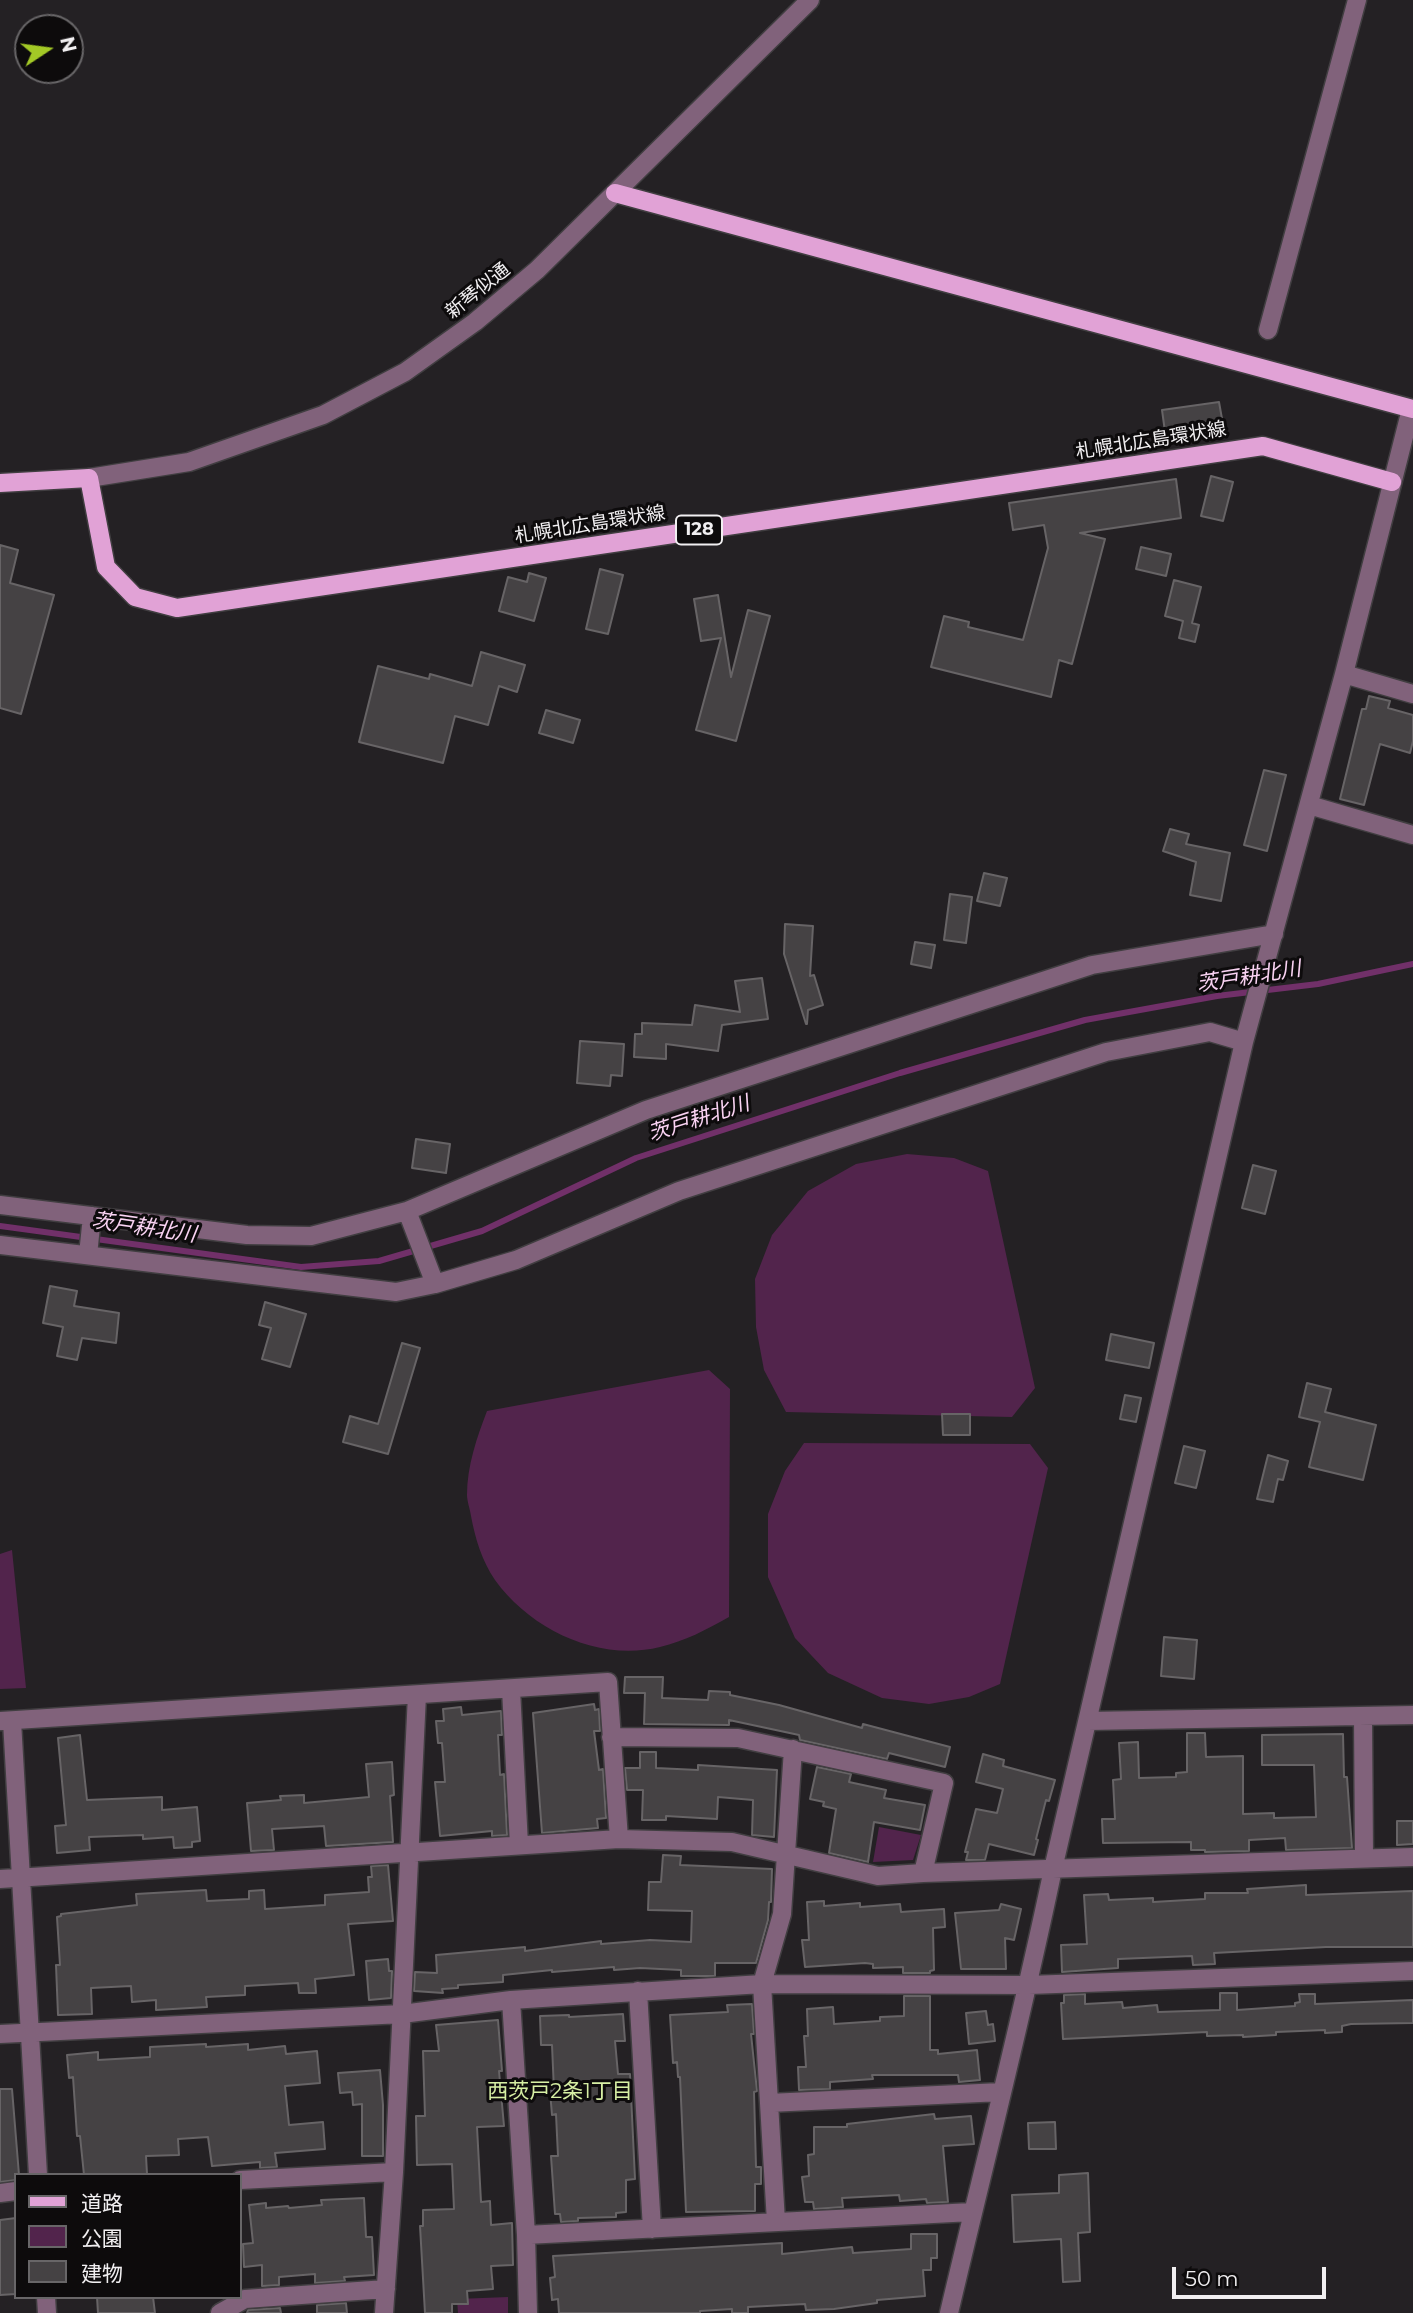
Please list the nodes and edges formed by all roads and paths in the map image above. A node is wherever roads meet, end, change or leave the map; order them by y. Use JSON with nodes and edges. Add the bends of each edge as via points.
{"nodes":[{"id":1,"x":810,"y":0,"type":"edge"},
{"id":2,"x":1357,"y":0,"type":"edge"},
{"id":3,"x":615,"y":193,"type":"junction"},
{"id":4,"x":1268,"y":330,"type":"dead end"},
{"id":5,"x":1412,"y":409,"type":"edge"},
{"id":6,"x":89,"y":478,"type":"junction"},
{"id":7,"x":1392,"y":482,"type":"junction"},
{"id":8,"x":0,"y":483,"type":"edge"},
{"id":9,"x":1344,"y":674,"type":"junction"},
{"id":10,"x":1413,"y":694,"type":"edge"},
{"id":11,"x":1309,"y":805,"type":"junction"},
{"id":12,"x":1413,"y":835,"type":"edge"},
{"id":13,"x":1274,"y":934,"type":"junction"},
{"id":14,"x":1244,"y":1042,"type":"junction"},
{"id":15,"x":0,"y":1205,"type":"edge"},
{"id":16,"x":407,"y":1211,"type":"junction"},
{"id":17,"x":92,"y":1221,"type":"junction"},
{"id":18,"x":0,"y":1244,"type":"edge"},
{"id":19,"x":89,"y":1250,"type":"junction"},
{"id":20,"x":435,"y":1284,"type":"junction"},
{"id":21,"x":511,"y":1689,"type":"junction"},
{"id":22,"x":417,"y":1695,"type":"junction"},
{"id":23,"x":1413,"y":1715,"type":"edge"},
{"id":24,"x":1363,"y":1717,"type":"junction"},
{"id":25,"x":6,"y":1721,"type":"edge"},
{"id":26,"x":1088,"y":1721,"type":"junction"},
{"id":27,"x":611,"y":1737,"type":"junction"},
{"id":28,"x":793,"y":1749,"type":"junction"},
{"id":29,"x":620,"y":1839,"type":"junction"},
{"id":30,"x":520,"y":1845,"type":"junction"},
{"id":31,"x":411,"y":1853,"type":"junction"},
{"id":32,"x":786,"y":1855,"type":"junction"},
{"id":33,"x":1364,"y":1857,"type":"junction"},
{"id":34,"x":1413,"y":1857,"type":"edge"},
{"id":35,"x":1053,"y":1869,"type":"junction"},
{"id":36,"x":923,"y":1873,"type":"junction"},
{"id":37,"x":23,"y":1878,"type":"junction"},
{"id":38,"x":0,"y":1879,"type":"edge"},
{"id":39,"x":1413,"y":1971,"type":"edge"},
{"id":40,"x":762,"y":1984,"type":"junction"},
{"id":41,"x":1029,"y":1985,"type":"junction"},
{"id":42,"x":638,"y":1991,"type":"junction"},
{"id":43,"x":511,"y":2000,"type":"junction"},
{"id":44,"x":402,"y":2014,"type":"junction"},
{"id":45,"x":29,"y":2033,"type":"junction"},
{"id":46,"x":0,"y":2035,"type":"edge"},
{"id":47,"x":1001,"y":2092,"type":"junction"},
{"id":48,"x":769,"y":2102,"type":"junction"},
{"id":49,"x":394,"y":2172,"type":"junction"},
{"id":50,"x":38,"y":2173,"type":"edge"},
{"id":51,"x":242,"y":2180,"type":"edge"},
{"id":52,"x":972,"y":2212,"type":"junction"},
{"id":53,"x":776,"y":2222,"type":"junction"},
{"id":54,"x":652,"y":2229,"type":"junction"},
{"id":55,"x":526,"y":2235,"type":"junction"},
{"id":56,"x":386,"y":2289,"type":"junction"},
{"id":57,"x":220,"y":2313,"type":"edge"},
{"id":58,"x":384,"y":2313,"type":"edge"},
{"id":59,"x":528,"y":2313,"type":"edge"},
{"id":60,"x":949,"y":2313,"type":"edge"}],
"edges":[{"from":1,"to":3,"type":"street","name":"新琴似通"},
{"from":2,"to":4,"type":"street"},
{"from":3,"to":5,"type":"main road"},
{"from":3,"to":6,"type":"street","name":"新琴似通","via":[[537,270],[405,372],[323,415],[189,462]]},
{"from":5,"to":7,"type":"street"},
{"from":6,"to":7,"type":"main road","name":"札幌北広島環状線","number":"128","via":[[106,567],[135,597],[177,608],[1263,446]]},
{"from":6,"to":8,"type":"main road"},
{"from":7,"to":9,"type":"street"},
{"from":9,"to":10,"type":"street"},
{"from":9,"to":11,"type":"street"},
{"from":11,"to":12,"type":"street"},
{"from":11,"to":13,"type":"street"},
{"from":13,"to":14,"type":"street"},
{"from":13,"to":16,"type":"street","via":[[1092,965],[646,1110]]},
{"from":14,"to":20,"type":"street","via":[[1210,1032],[1107,1052],[679,1191],[516,1259]]},
{"from":14,"to":26,"type":"street"},
{"from":15,"to":17,"type":"street"},
{"from":16,"to":17,"type":"street","via":[[311,1236],[247,1236]]},
{"from":16,"to":20,"type":"street"},
{"from":17,"to":19,"type":"street"},
{"from":18,"to":19,"type":"street"},
{"from":19,"to":20,"type":"street","via":[[396,1292]]},
{"from":21,"to":22,"type":"street"},
{"from":21,"to":27,"type":"street","via":[[608,1682]]},
{"from":21,"to":30,"type":"street"},
{"from":22,"to":25,"type":"street"},
{"from":22,"to":31,"type":"street"},
{"from":23,"to":24,"type":"street"},
{"from":24,"to":26,"type":"street"},
{"from":24,"to":33,"type":"street"},
{"from":25,"to":37,"type":"street"},
{"from":26,"to":35,"type":"street"},
{"from":27,"to":28,"type":"street","via":[[738,1738]]},
{"from":27,"to":29,"type":"street"},
{"from":28,"to":32,"type":"street"},
{"from":28,"to":36,"type":"street","via":[[944,1783]]},
{"from":29,"to":30,"type":"street"},
{"from":29,"to":32,"type":"street","via":[[732,1842]]},
{"from":30,"to":31,"type":"street"},
{"from":31,"to":37,"type":"street"},
{"from":31,"to":44,"type":"street"},
{"from":32,"to":36,"type":"street","via":[[878,1876]]},
{"from":32,"to":40,"type":"street","via":[[782,1914]]},
{"from":33,"to":34,"type":"street"},
{"from":33,"to":35,"type":"street"},
{"from":35,"to":36,"type":"street"},
{"from":35,"to":41,"type":"street"},
{"from":37,"to":38,"type":"street"},
{"from":37,"to":45,"type":"street"},
{"from":39,"to":41,"type":"street"},
{"from":40,"to":41,"type":"street"},
{"from":40,"to":42,"type":"street"},
{"from":40,"to":48,"type":"street"},
{"from":41,"to":47,"type":"street"},
{"from":42,"to":43,"type":"street"},
{"from":42,"to":54,"type":"street"},
{"from":43,"to":44,"type":"street"},
{"from":43,"to":55,"type":"street"},
{"from":44,"to":45,"type":"street"},
{"from":44,"to":49,"type":"street"},
{"from":45,"to":46,"type":"street"},
{"from":45,"to":50,"type":"street"},
{"from":47,"to":48,"type":"street"},
{"from":47,"to":52,"type":"street"},
{"from":48,"to":53,"type":"street"},
{"from":49,"to":51,"type":"street"},
{"from":49,"to":56,"type":"street"},
{"from":52,"to":53,"type":"street"},
{"from":52,"to":60,"type":"street"},
{"from":53,"to":54,"type":"street"},
{"from":54,"to":55,"type":"street"},
{"from":55,"to":59,"type":"street"},
{"from":56,"to":57,"type":"street","via":[[245,2299]]},
{"from":56,"to":58,"type":"street"}]}
